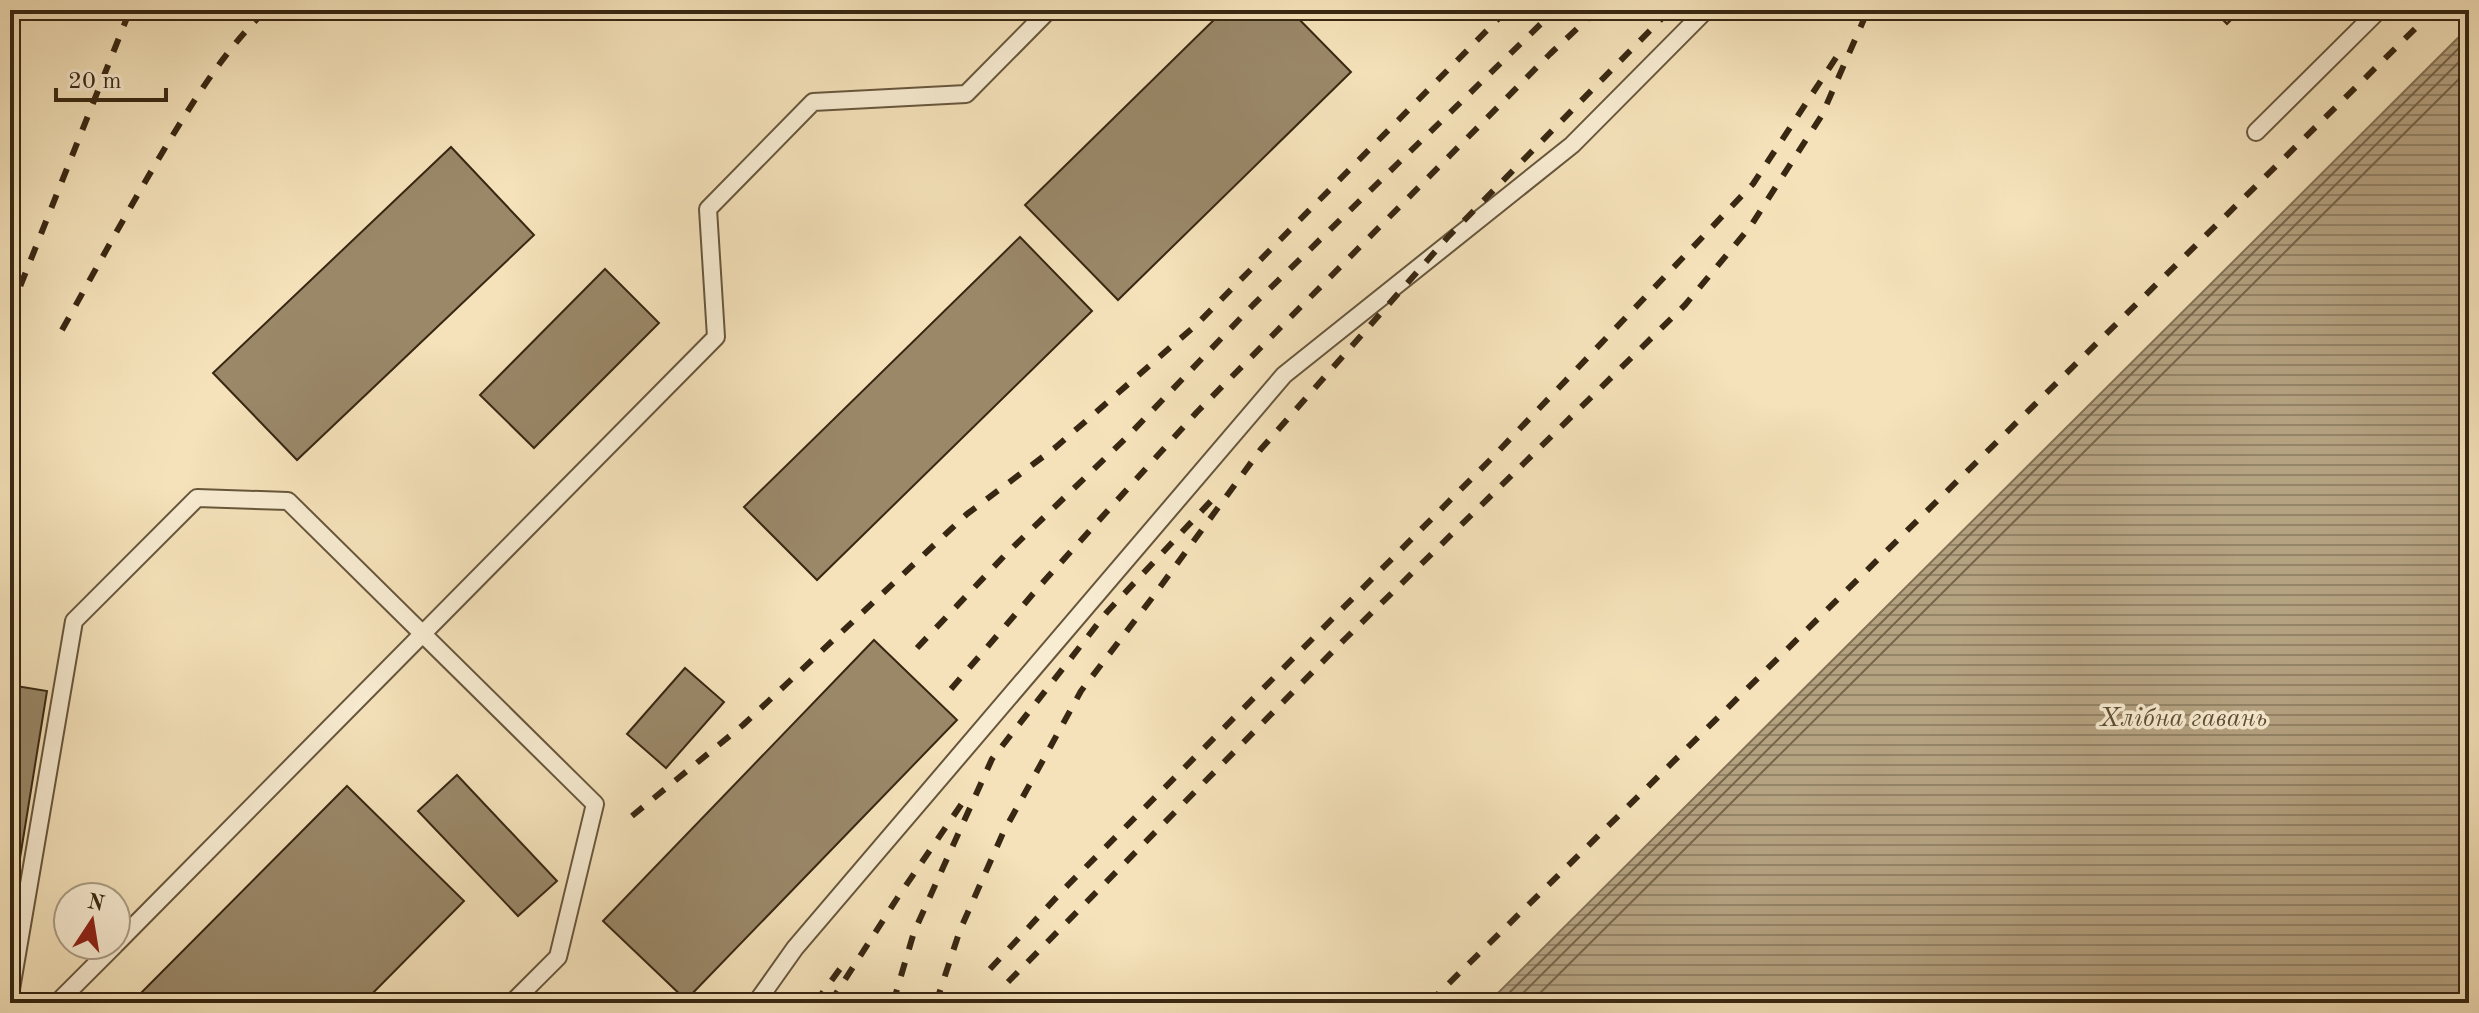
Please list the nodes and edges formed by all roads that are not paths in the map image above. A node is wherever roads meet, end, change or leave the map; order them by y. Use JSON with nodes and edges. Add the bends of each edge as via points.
{"nodes":[{"id":1,"x":1049,"y":10,"type":"edge"},
{"id":2,"x":1706,"y":10,"type":"edge"},
{"id":3,"x":2379,"y":10,"type":"edge"},
{"id":4,"x":2256,"y":132,"type":"dead end"},
{"id":5,"x":423,"y":634,"type":"junction"},
{"id":6,"x":132,"y":927,"type":"edge"},
{"id":7,"x":98,"y":961,"type":"edge"},
{"id":8,"x":10,"y":995,"type":"edge"},
{"id":9,"x":57,"y":1003,"type":"edge"},
{"id":10,"x":512,"y":1003,"type":"edge"},
{"id":11,"x":756,"y":1003,"type":"edge"}],
"edges":[{"from":1,"to":5,"type":"lane","via":[[966,94],[813,102],[708,209],[716,337]]},
{"from":2,"to":11,"type":"lane","via":[[1572,145],[1284,375],[795,948]]},
{"from":3,"to":4,"type":"lane"},
{"from":5,"to":6,"type":"lane"},
{"from":5,"to":8,"type":"lane","via":[[288,501],[197,498],[74,621]]},
{"from":5,"to":10,"type":"lane","via":[[595,804],[558,957]]},
{"from":7,"to":9,"type":"lane"}]}
